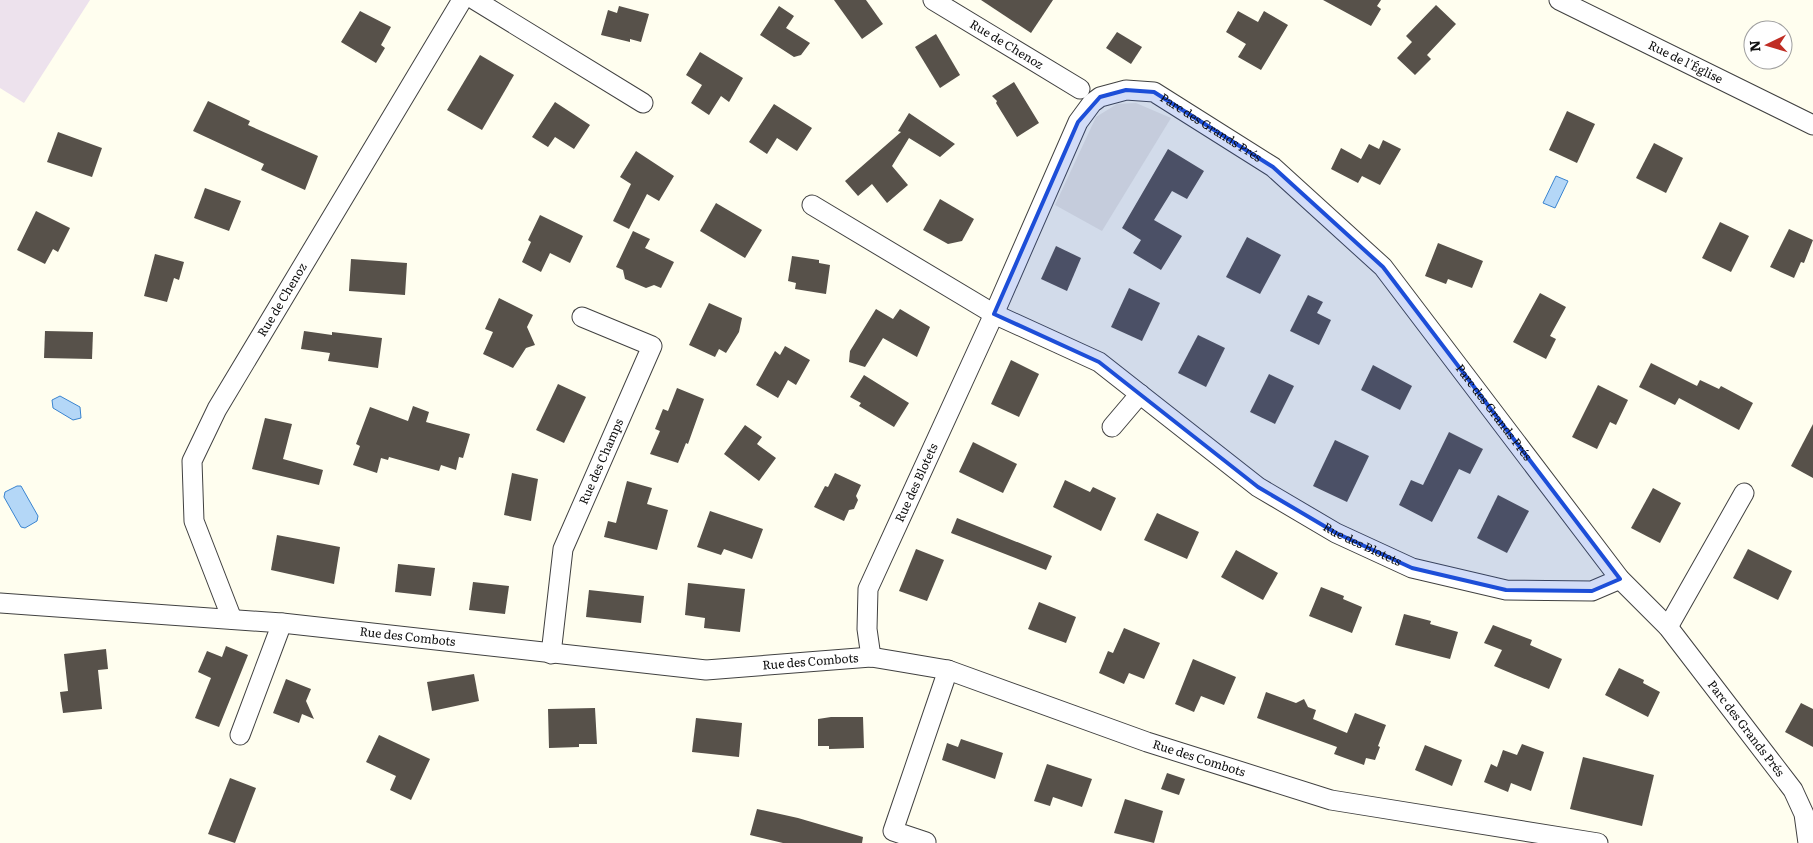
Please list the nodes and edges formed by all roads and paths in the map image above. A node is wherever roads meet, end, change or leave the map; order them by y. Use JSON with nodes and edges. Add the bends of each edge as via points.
{"nodes":[{"id":1,"x":462,"y":0,"type":"edge"},
{"id":2,"x":475,"y":0,"type":"edge"},
{"id":3,"x":933,"y":0,"type":"edge"},
{"id":4,"x":1560,"y":0,"type":"edge"},
{"id":5,"x":1086,"y":96,"type":"junction"},
{"id":6,"x":643,"y":103,"type":"dead end"},
{"id":7,"x":1813,"y":125,"type":"edge"},
{"id":8,"x":812,"y":205,"type":"dead end"},
{"id":9,"x":994,"y":314,"type":"junction"},
{"id":10,"x":582,"y":317,"type":"dead end"},
{"id":11,"x":1140,"y":394,"type":"junction"},
{"id":12,"x":1112,"y":427,"type":"dead end"},
{"id":13,"x":1744,"y":492,"type":"dead end"},
{"id":14,"x":1620,"y":579,"type":"junction"},
{"id":15,"x":0,"y":603,"type":"edge"},
{"id":16,"x":232,"y":619,"type":"junction"},
{"id":17,"x":282,"y":623,"type":"junction"},
{"id":18,"x":1668,"y":626,"type":"junction"},
{"id":19,"x":551,"y":654,"type":"junction"},
{"id":20,"x":872,"y":657,"type":"junction"},
{"id":21,"x":948,"y":670,"type":"junction"},
{"id":22,"x":240,"y":736,"type":"dead end"},
{"id":23,"x":926,"y":842,"type":"edge"},
{"id":24,"x":1598,"y":843,"type":"edge"},
{"id":25,"x":1808,"y":843,"type":"edge"}],
"edges":[{"from":1,"to":16,"type":"street","name":"Rue de Chenoz","via":[[217,409],[192,461],[194,521]]},
{"from":2,"to":6,"type":"street"},
{"from":3,"to":5,"type":"street","name":"Rue de Chenoz"},
{"from":4,"to":7,"type":"street","name":"Rue de l'Église"},
{"from":5,"to":9,"type":"street","name":"Rue des Blotets","via":[[1078,122]]},
{"from":5,"to":14,"type":"street","name":"Parc des Grands Prés","via":[[1100,97],[1126,90],[1154,92],[1280,174],[1383,267]]},
{"from":8,"to":9,"type":"street","name":"Rue des Blotets"},
{"from":9,"to":11,"type":"street","name":"Rue des Blotets","via":[[1099,362]]},
{"from":9,"to":20,"type":"street","name":"Rue des Blotets","via":[[868,589],[867,629]]},
{"from":10,"to":19,"type":"street","name":"Rue des Champs","via":[[652,346],[563,549]]},
{"from":11,"to":12,"type":"street"},
{"from":11,"to":14,"type":"street","name":"Rue des Blotets","via":[[1258,487],[1336,533],[1412,568],[1506,590],[1592,591]]},
{"from":13,"to":18,"type":"street"},
{"from":14,"to":18,"type":"street","name":"Parc des Grands Prés"},
{"from":15,"to":16,"type":"street","name":"Rue des Combots"},
{"from":16,"to":17,"type":"street","name":"Rue des Combots"},
{"from":17,"to":19,"type":"street","name":"Rue des Combots"},
{"from":17,"to":22,"type":"street"},
{"from":18,"to":25,"type":"street","name":"Parc des Grands Prés","via":[[1793,790],[1804,814]]},
{"from":19,"to":20,"type":"street","name":"Rue des Combots","via":[[706,670]]},
{"from":20,"to":21,"type":"street","name":"Rue des Combots"},
{"from":21,"to":23,"type":"street","via":[[893,831]]},
{"from":21,"to":24,"type":"street","name":"Rue des Combots","via":[[1147,742],[1331,800]]}]}
